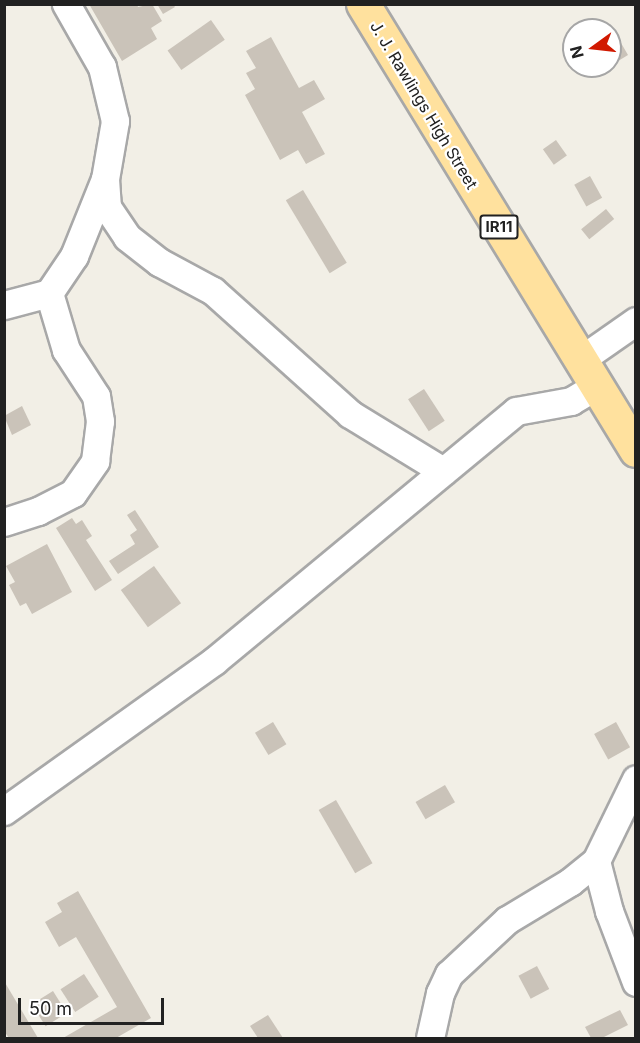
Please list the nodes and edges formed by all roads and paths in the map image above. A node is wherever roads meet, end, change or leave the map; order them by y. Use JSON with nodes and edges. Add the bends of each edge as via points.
{"nodes":[{"id":1,"x":66,"y":4,"type":"edge"},
{"id":2,"x":363,"y":4,"type":"edge"},
{"id":3,"x":105,"y":179,"type":"junction"},
{"id":4,"x":49,"y":293,"type":"junction"},
{"id":5,"x":4,"y":305,"type":"edge"},
{"id":6,"x":636,"y":321,"type":"edge"},
{"id":7,"x":588,"y":373,"type":"junction"},
{"id":8,"x":636,"y":450,"type":"edge"},
{"id":9,"x":443,"y":471,"type":"junction"},
{"id":10,"x":4,"y":522,"type":"edge"},
{"id":11,"x":636,"y":779,"type":"edge"},
{"id":12,"x":4,"y":811,"type":"edge"},
{"id":13,"x":596,"y":861,"type":"junction"},
{"id":14,"x":636,"y":982,"type":"edge"},
{"id":15,"x":430,"y":1038,"type":"edge"}],
"edges":[{"from":1,"to":3,"type":"street","via":[[102,67],[115,121]]},
{"from":2,"to":7,"type":"main road","name":"J. J. Rawlings High Street","number":"IR11"},
{"from":3,"to":4,"type":"street","via":[[74,256]]},
{"from":3,"to":9,"type":"street","via":[[107,207],[127,237],[159,262],[213,291],[350,414]]},
{"from":4,"to":5,"type":"street"},
{"from":4,"to":10,"type":"street","via":[[66,350],[96,396],[100,421],[95,461],[73,493],[38,511]]},
{"from":6,"to":7,"type":"street"},
{"from":7,"to":8,"type":"main road","name":"J. J. Rawlings High Street","number":"IR11"},
{"from":7,"to":9,"type":"street","via":[[571,401],[516,411]]},
{"from":9,"to":12,"type":"street","via":[[214,661]]},
{"from":11,"to":13,"type":"street"},
{"from":13,"to":14,"type":"street","via":[[609,911]]},
{"from":13,"to":15,"type":"street","via":[[570,882],[507,920],[449,975],[440,993]]}]}
